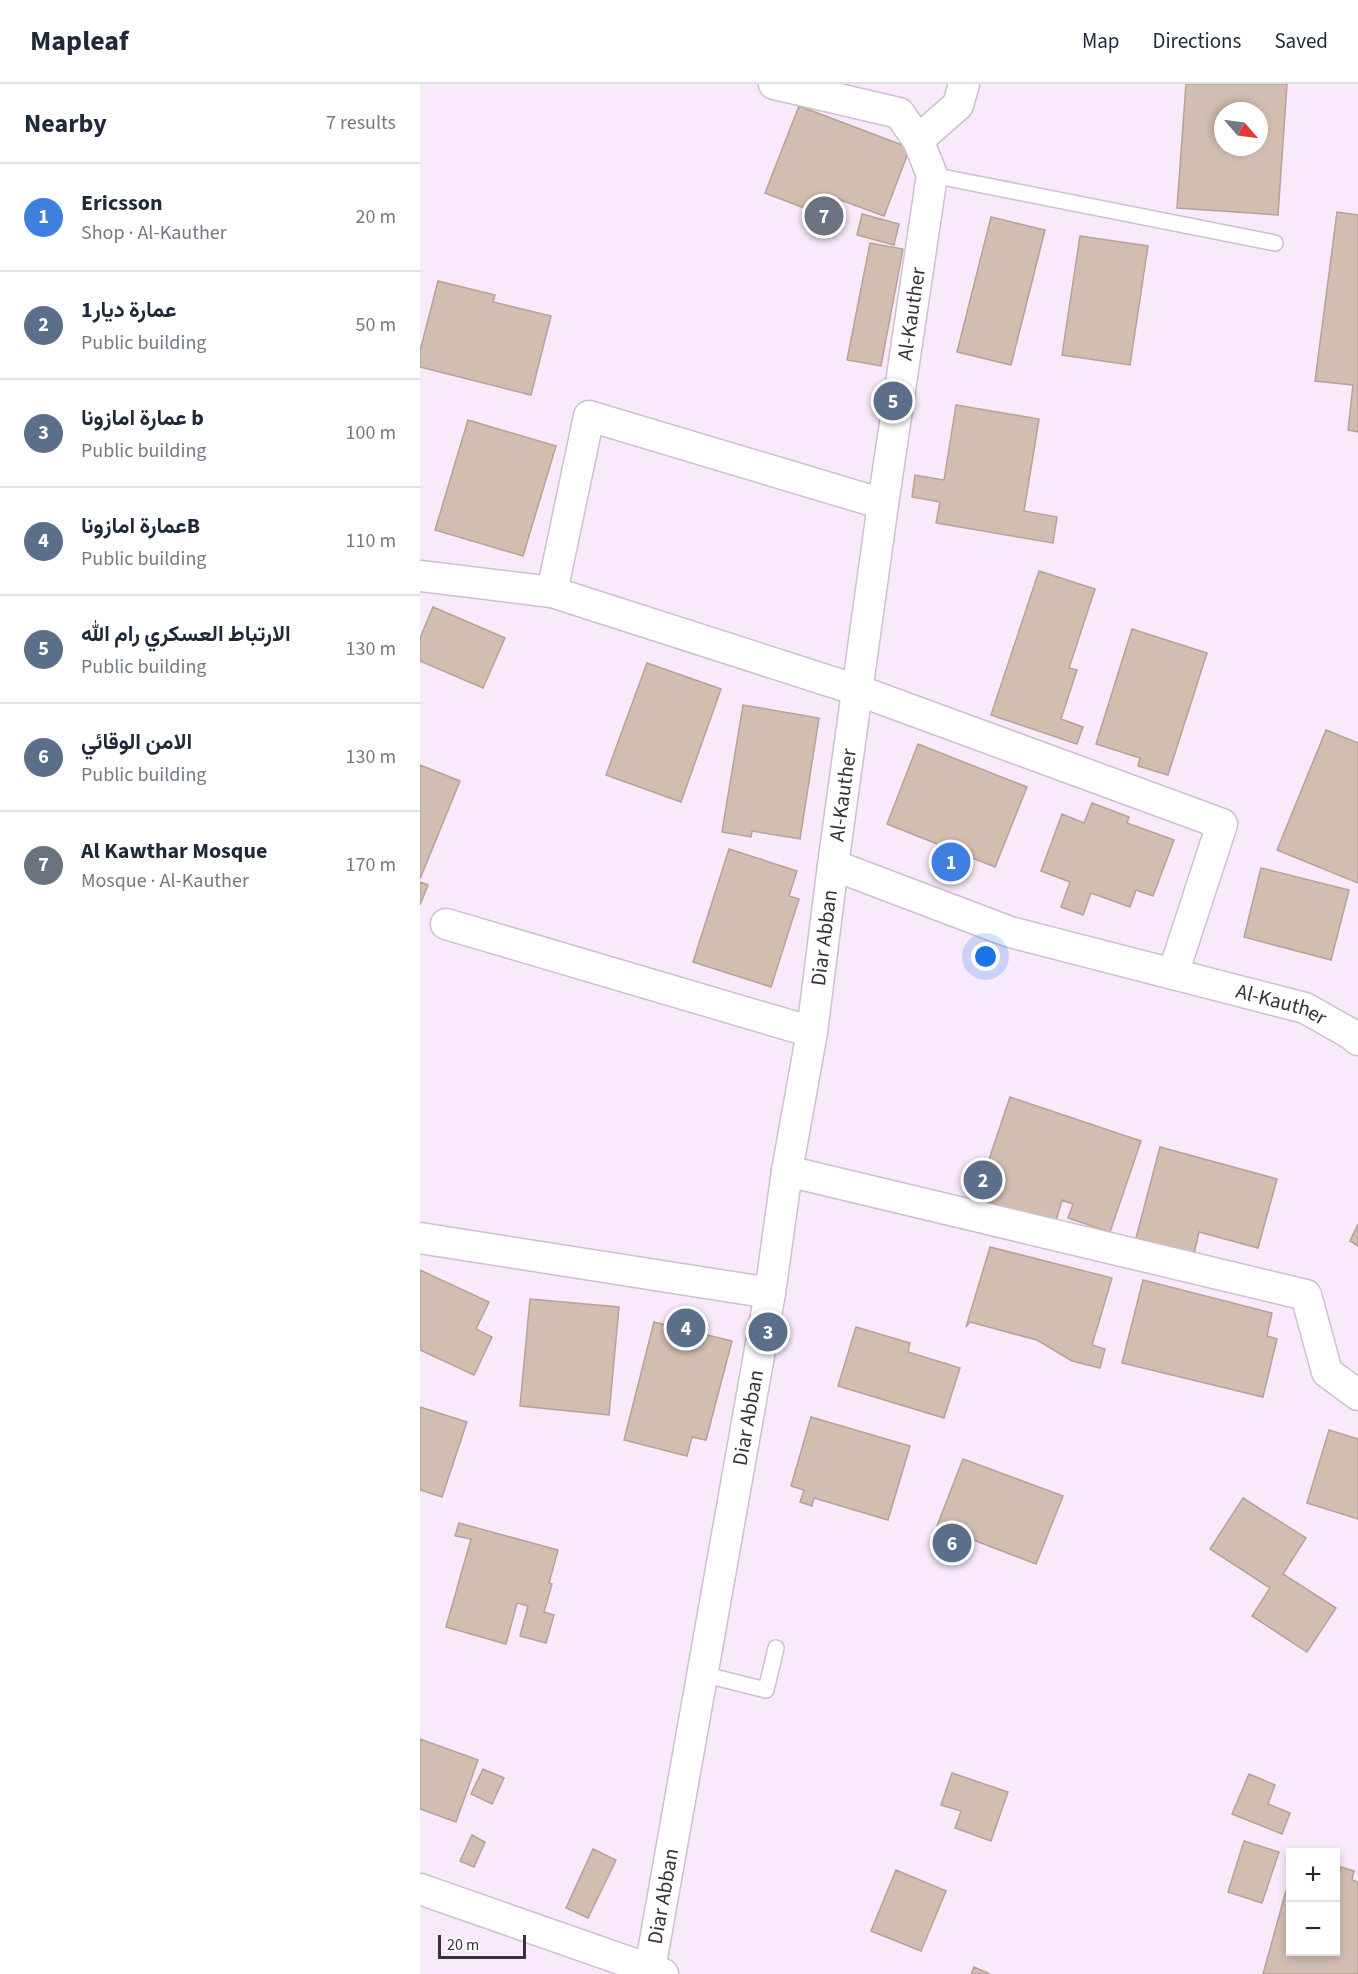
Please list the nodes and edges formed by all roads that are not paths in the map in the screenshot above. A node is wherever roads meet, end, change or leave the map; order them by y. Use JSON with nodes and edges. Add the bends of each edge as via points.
{"nodes":[{"id":1,"x":774,"y":84,"type":"edge"},
{"id":2,"x":964,"y":84,"type":"edge"},
{"id":3,"x":918,"y":140,"type":"junction"},
{"id":4,"x":932,"y":175,"type":"junction"},
{"id":5,"x":1275,"y":243,"type":"dead end"},
{"id":6,"x":883,"y":504,"type":"junction"},
{"id":7,"x":420,"y":576,"type":"edge"},
{"id":8,"x":552,"y":592,"type":"junction"},
{"id":9,"x":857,"y":690,"type":"junction"},
{"id":10,"x":832,"y":865,"type":"junction"},
{"id":11,"x":446,"y":924,"type":"dead end"},
{"id":12,"x":1173,"y":974,"type":"junction"},
{"id":13,"x":1328,"y":1021,"type":"junction"},
{"id":14,"x":1358,"y":1028,"type":"edge"},
{"id":15,"x":812,"y":1032,"type":"junction"},
{"id":16,"x":1358,"y":1041,"type":"edge"},
{"id":17,"x":788,"y":1171,"type":"junction"},
{"id":18,"x":420,"y":1238,"type":"edge"},
{"id":19,"x":770,"y":1293,"type":"junction"},
{"id":20,"x":1358,"y":1395,"type":"edge"},
{"id":21,"x":776,"y":1648,"type":"dead end"},
{"id":22,"x":702,"y":1674,"type":"junction"},
{"id":23,"x":420,"y":1889,"type":"edge"},
{"id":24,"x":656,"y":1972,"type":"edge"}],
"edges":[{"from":1,"to":3,"type":"street","via":[[899,113]]},
{"from":2,"to":3,"type":"street","via":[[958,105]]},
{"from":3,"to":4,"type":"street"},
{"from":4,"to":5,"type":"lane"},
{"from":4,"to":6,"type":"street","name":"Al-Kauther"},
{"from":6,"to":8,"type":"street","via":[[589,416]]},
{"from":6,"to":9,"type":"street","name":"Al-Kauther"},
{"from":7,"to":8,"type":"street"},
{"from":8,"to":9,"type":"street"},
{"from":9,"to":10,"type":"street","name":"Al-Kauther"},
{"from":9,"to":12,"type":"street","via":[[1222,824]]},
{"from":10,"to":12,"type":"street","name":"Al-Kauther","via":[[1010,932]]},
{"from":10,"to":15,"type":"street","name":"Diar Abban"},
{"from":11,"to":15,"type":"street"},
{"from":12,"to":13,"type":"street","name":"Al-Kauther","via":[[1305,1008]]},
{"from":13,"to":14,"type":"street"},
{"from":13,"to":16,"type":"street","name":"Al-Kauther"},
{"from":15,"to":17,"type":"street","name":"Diar Abban"},
{"from":17,"to":19,"type":"street","name":"Diar Abban"},
{"from":17,"to":20,"type":"street","via":[[1306,1295],[1327,1372]]},
{"from":18,"to":19,"type":"street"},
{"from":19,"to":22,"type":"street","name":"Diar Abban"},
{"from":21,"to":22,"type":"lane","via":[[766,1690]]},
{"from":22,"to":24,"type":"street","name":"Diar Abban"},
{"from":23,"to":24,"type":"street"}]}
